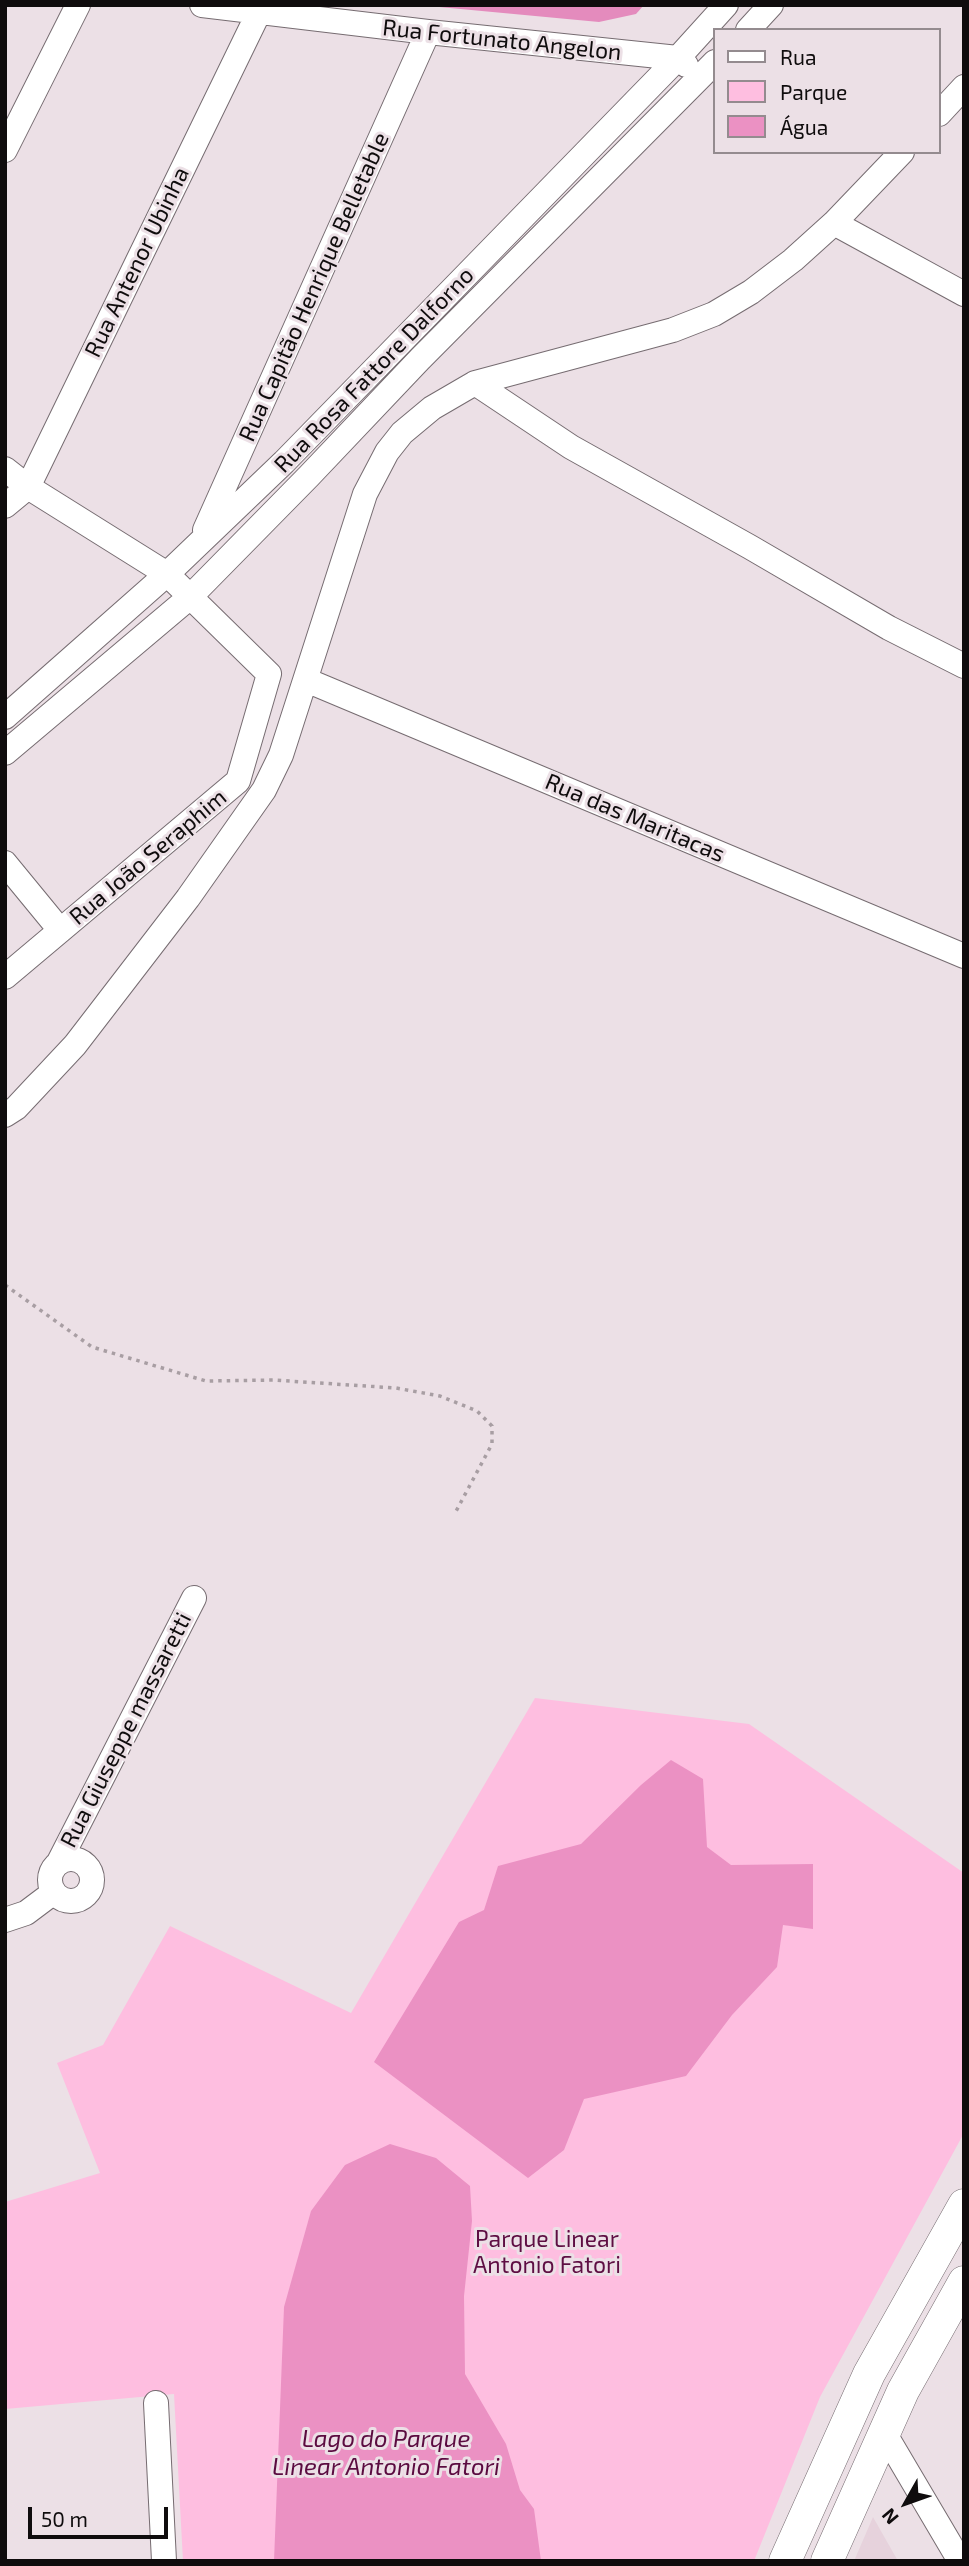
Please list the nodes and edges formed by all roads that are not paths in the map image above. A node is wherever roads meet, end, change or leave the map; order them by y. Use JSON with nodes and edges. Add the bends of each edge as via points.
{"nodes":[{"id":1,"x":78,"y":5,"type":"edge"},
{"id":2,"x":202,"y":5,"type":"edge"},
{"id":3,"x":726,"y":5,"type":"edge"},
{"id":4,"x":771,"y":5,"type":"edge"},
{"id":5,"x":259,"y":12,"type":"junction"},
{"id":6,"x":750,"y":28,"type":"edge"},
{"id":7,"x":428,"y":32,"type":"junction"},
{"id":8,"x":678,"y":58,"type":"junction"},
{"id":9,"x":708,"y":69,"type":"edge"},
{"id":10,"x":964,"y":87,"type":"edge"},
{"id":11,"x":941,"y":112,"type":"edge"},
{"id":12,"x":5,"y":150,"type":"edge"},
{"id":13,"x":900,"y":154,"type":"edge"},
{"id":14,"x":834,"y":223,"type":"junction"},
{"id":15,"x":964,"y":294,"type":"edge"},
{"id":16,"x":475,"y":383,"type":"junction"},
{"id":17,"x":346,"y":400,"type":"junction"},
{"id":18,"x":364,"y":418,"type":"junction"},
{"id":19,"x":5,"y":469,"type":"edge"},
{"id":20,"x":28,"y":486,"type":"junction"},
{"id":21,"x":5,"y":506,"type":"edge"},
{"id":22,"x":200,"y":542,"type":"junction"},
{"id":23,"x":167,"y":574,"type":"junction"},
{"id":24,"x":190,"y":597,"type":"junction"},
{"id":25,"x":964,"y":666,"type":"edge"},
{"id":26,"x":306,"y":680,"type":"junction"},
{"id":27,"x":5,"y":717,"type":"edge"},
{"id":28,"x":5,"y":753,"type":"edge"},
{"id":29,"x":5,"y":863,"type":"edge"},
{"id":30,"x":60,"y":930,"type":"junction"},
{"id":31,"x":964,"y":957,"type":"edge"},
{"id":32,"x":5,"y":977,"type":"edge"},
{"id":33,"x":5,"y":1115,"type":"edge"},
{"id":34,"x":194,"y":1598,"type":"dead end"},
{"id":35,"x":59,"y":1862,"type":"junction"},
{"id":36,"x":54,"y":1892,"type":"junction"},
{"id":37,"x":5,"y":1920,"type":"edge"},
{"id":38,"x":964,"y":2205,"type":"edge"},
{"id":39,"x":964,"y":2282,"type":"edge"},
{"id":40,"x":156,"y":2403,"type":"dead end"},
{"id":41,"x":885,"y":2434,"type":"junction"},
{"id":42,"x":163,"y":2561,"type":"edge"},
{"id":43,"x":785,"y":2561,"type":"edge"},
{"id":44,"x":827,"y":2561,"type":"edge"},
{"id":45,"x":960,"y":2561,"type":"edge"}],
"edges":[{"from":1,"to":12,"type":"street"},
{"from":2,"to":5,"type":"street","name":"Rua Fortunato Angelon"},
{"from":3,"to":8,"type":"street","name":"Rua Rosa Fattore Dalforno"},
{"from":4,"to":6,"type":"street"},
{"from":5,"to":7,"type":"street","name":"Rua Fortunato Angelon"},
{"from":5,"to":20,"type":"street","name":"Rua Antenor Ubinha"},
{"from":7,"to":8,"type":"street","name":"Rua Fortunato Angelon"},
{"from":7,"to":22,"type":"street","name":"Rua Capitão Henrique Belletable"},
{"from":8,"to":9,"type":"street"},
{"from":8,"to":17,"type":"street","name":"Rua Rosa Fattore Dalforno"},
{"from":9,"to":18,"type":"street","name":"Rua Rosa Fattore Dalforno"},
{"from":10,"to":11,"type":"street"},
{"from":13,"to":14,"type":"street"},
{"from":14,"to":15,"type":"street"},
{"from":14,"to":16,"type":"street","via":[[751,292],[714,314],[673,330]]},
{"from":16,"to":25,"type":"street","via":[[571,447]]},
{"from":16,"to":26,"type":"street","via":[[432,408],[387,452],[365,494]]},
{"from":17,"to":18,"type":"street"},
{"from":17,"to":22,"type":"street","name":"Rua Rosa Fattore Dalforno"},
{"from":18,"to":24,"type":"street","name":"Rua Rosa Fattore Dalforno"},
{"from":19,"to":20,"type":"street"},
{"from":20,"to":21,"type":"street","name":"Rua Antenor Ubinha"},
{"from":20,"to":23,"type":"street"},
{"from":22,"to":23,"type":"street","name":"Rua Rosa Fattore Dalforno"},
{"from":23,"to":24,"type":"street"},
{"from":23,"to":27,"type":"street","name":"Rua Rosa Fattore Dalforno"},
{"from":24,"to":28,"type":"street","name":"Rua Rosa Fattore Dalforno"},
{"from":24,"to":30,"type":"street","name":"Rua João Seraphim","via":[[269,674],[238,781]]},
{"from":26,"to":31,"type":"street","name":"Rua das Maritacas"},
{"from":26,"to":33,"type":"street","via":[[281,755],[232,838],[75,1045]]},
{"from":29,"to":30,"type":"street"},
{"from":30,"to":32,"type":"street","name":"Rua João Seraphim"},
{"from":34,"to":35,"type":"street","name":"Rua Giuseppe massaretti"},
{"from":35,"to":36,"type":"street","via":[[51,1873]]},
{"from":35,"to":36,"type":"street","via":[[72,1859],[85,1864],[92,1884],[78,1900],[64,1900]]},
{"from":36,"to":37,"type":"street","via":[[26,1913]]},
{"from":38,"to":43,"type":"main road","via":[[869,2374]]},
{"from":39,"to":41,"type":"main road","via":[[903,2391]]},
{"from":40,"to":42,"type":"street"},
{"from":41,"to":44,"type":"main road"},
{"from":41,"to":45,"type":"street"}]}
